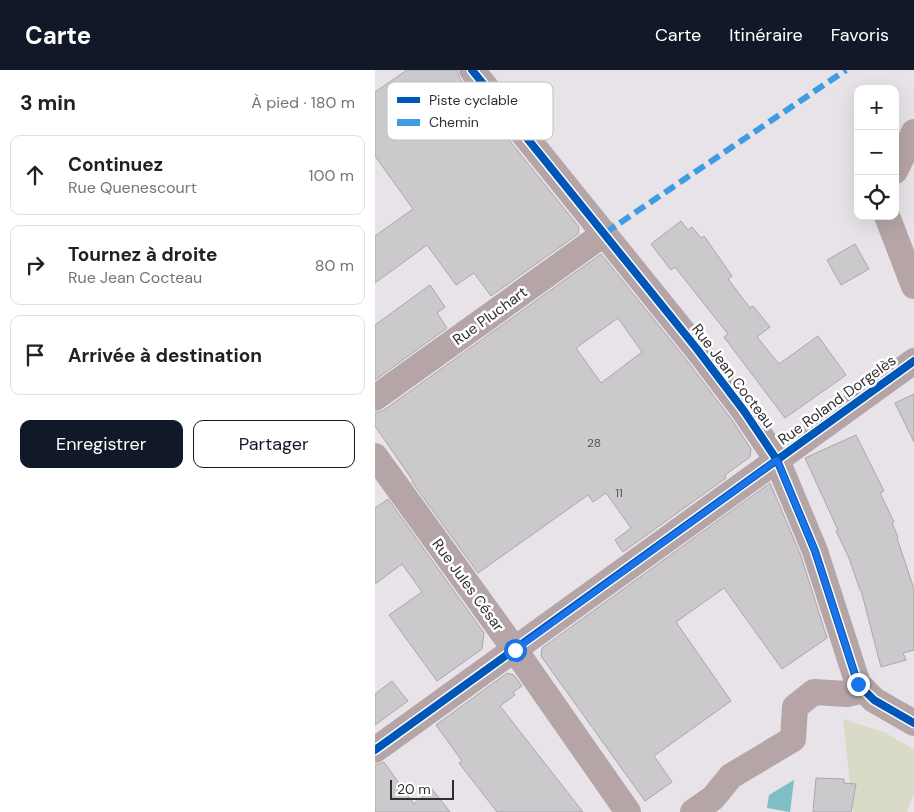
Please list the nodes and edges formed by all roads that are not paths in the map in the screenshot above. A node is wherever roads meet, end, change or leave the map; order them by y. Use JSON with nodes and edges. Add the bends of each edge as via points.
{"nodes":[{"id":1,"x":472,"y":70,"type":"edge"},
{"id":2,"x":482,"y":82,"type":"edge"},
{"id":3,"x":914,"y":132,"type":"edge"},
{"id":4,"x":529,"y":140,"type":"edge"},
{"id":5,"x":899,"y":162,"type":"edge"},
{"id":6,"x":889,"y":220,"type":"edge"},
{"id":7,"x":605,"y":233,"type":"junction"},
{"id":8,"x":914,"y":286,"type":"edge"},
{"id":9,"x":914,"y":361,"type":"edge"},
{"id":10,"x":375,"y":398,"type":"edge"},
{"id":11,"x":375,"y":456,"type":"edge"},
{"id":12,"x":777,"y":460,"type":"junction"},
{"id":13,"x":515,"y":650,"type":"junction"},
{"id":14,"x":864,"y":690,"type":"junction"},
{"id":15,"x":914,"y":723,"type":"edge"},
{"id":16,"x":375,"y":750,"type":"edge"},
{"id":17,"x":628,"y":812,"type":"edge"},
{"id":18,"x":693,"y":812,"type":"edge"}],
"edges":[{"from":1,"to":2,"type":"street","name":"Rue Jean Cocteau"},
{"from":3,"to":5,"type":"street"},
{"from":4,"to":7,"type":"street","name":"Rue Jean Cocteau"},
{"from":6,"to":8,"type":"street"},
{"from":7,"to":10,"type":"street","name":"Rue Pluchart"},
{"from":7,"to":12,"type":"street","name":"Rue Jean Cocteau","via":[[744,411]]},
{"from":9,"to":12,"type":"street","name":"Rue Roland Dorgelès"},
{"from":11,"to":13,"type":"street","name":"Rue Jules César"},
{"from":12,"to":13,"type":"street","name":"Rue Roland Dorgelès"},
{"from":12,"to":14,"type":"street","name":"Rue Jean Cocteau","via":[[815,551],[858,684]]},
{"from":13,"to":16,"type":"street","name":"Rue Roland Dorgelès"},
{"from":13,"to":17,"type":"street","name":"Rue Jules César"},
{"from":14,"to":15,"type":"street","name":"Rue Jean Cocteau","via":[[874,700]]},
{"from":14,"to":18,"type":"street","via":[[847,694],[814,692],[795,707],[793,739],[731,776],[713,798]]}]}
